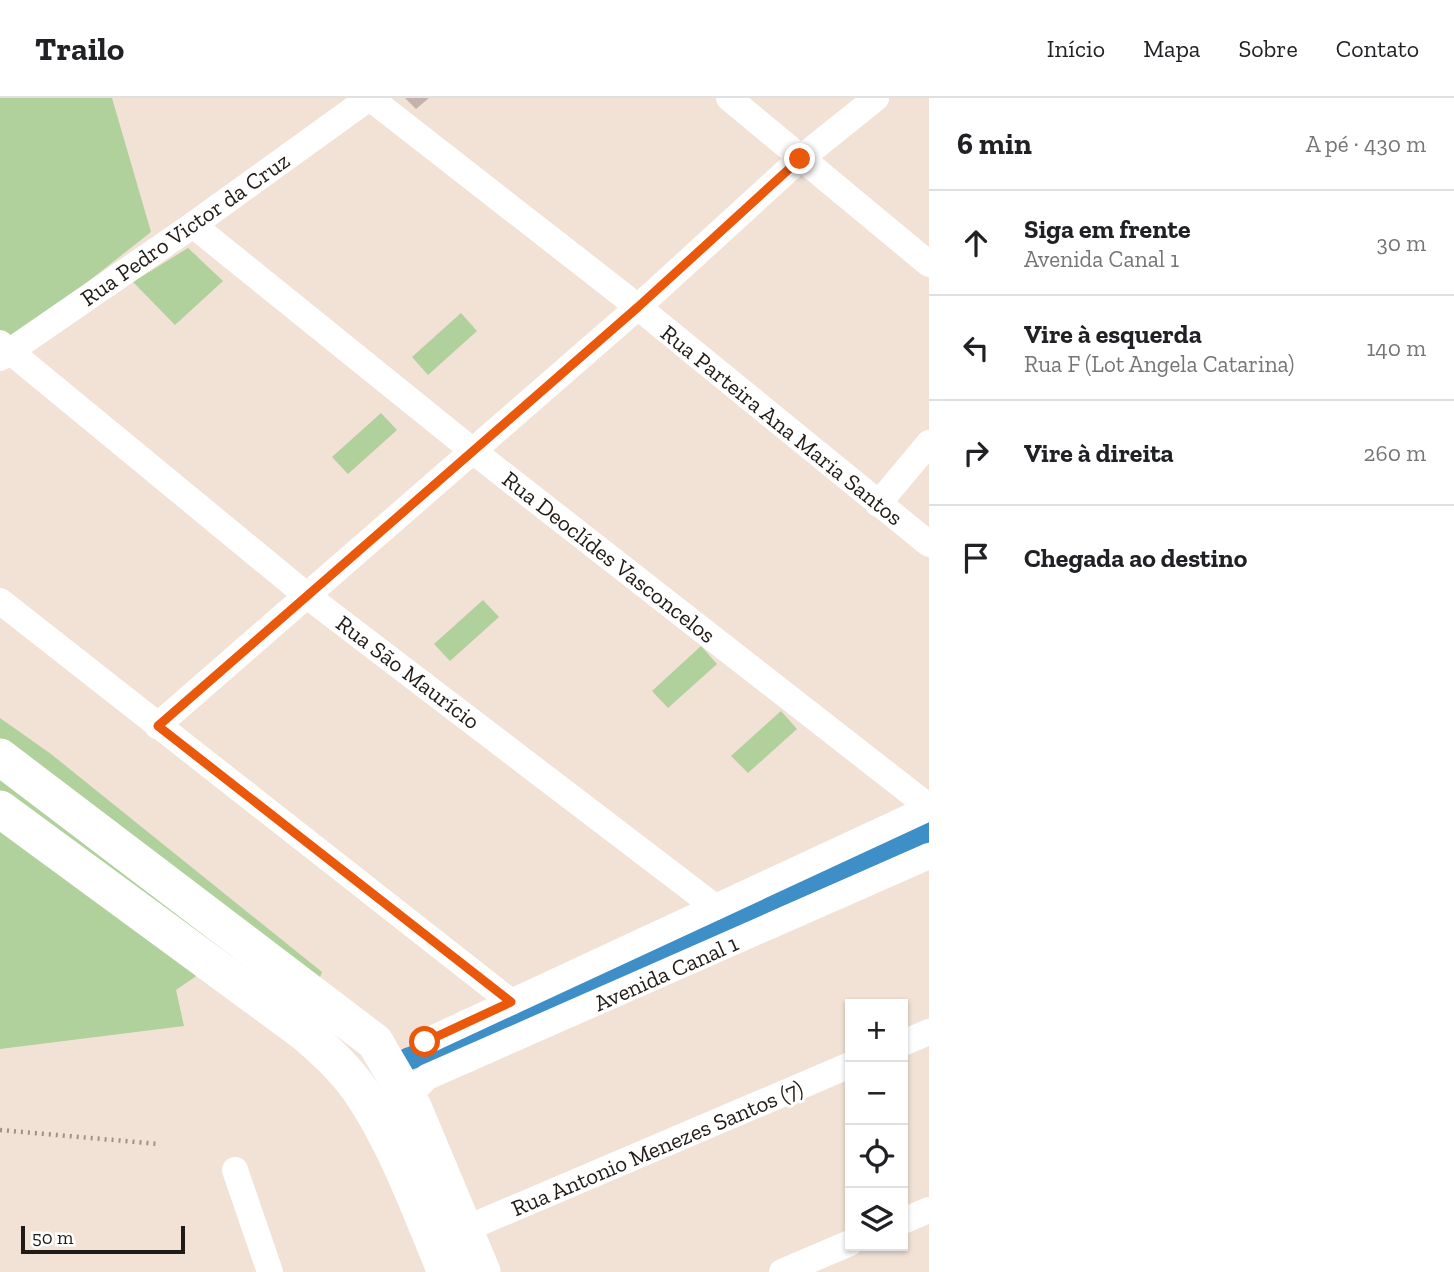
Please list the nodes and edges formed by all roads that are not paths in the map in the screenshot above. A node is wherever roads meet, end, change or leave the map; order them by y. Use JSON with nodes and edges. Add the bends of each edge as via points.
{"nodes":[{"id":1,"x":370,"y":98,"type":"edge"},
{"id":2,"x":729,"y":98,"type":"edge"},
{"id":3,"x":876,"y":98,"type":"edge"},
{"id":4,"x":800,"y":159,"type":"junction"},
{"id":5,"x":194,"y":225,"type":"junction"},
{"id":6,"x":929,"y":264,"type":"edge"},
{"id":7,"x":638,"y":307,"type":"junction"},
{"id":8,"x":2,"y":351,"type":"edge"},
{"id":9,"x":929,"y":443,"type":"edge"},
{"id":10,"x":472,"y":451,"type":"junction"},
{"id":11,"x":878,"y":504,"type":"junction"},
{"id":12,"x":929,"y":544,"type":"edge"},
{"id":13,"x":306,"y":595,"type":"junction"},
{"id":14,"x":0,"y":601,"type":"edge"},
{"id":15,"x":158,"y":726,"type":"junction"},
{"id":16,"x":0,"y":757,"type":"edge"},
{"id":17,"x":929,"y":808,"type":"edge"},
{"id":18,"x":0,"y":809,"type":"edge"},
{"id":19,"x":929,"y":856,"type":"edge"},
{"id":20,"x":716,"y":907,"type":"junction"},
{"id":21,"x":511,"y":1002,"type":"junction"},
{"id":22,"x":929,"y":1032,"type":"edge"},
{"id":23,"x":908,"y":1041,"type":"edge"},
{"id":24,"x":425,"y":1042,"type":"dead end"},
{"id":25,"x":845,"y":1067,"type":"edge"},
{"id":26,"x":408,"y":1096,"type":"junction"},
{"id":27,"x":235,"y":1170,"type":"dead end"},
{"id":28,"x":929,"y":1210,"type":"edge"},
{"id":29,"x":908,"y":1219,"type":"edge"},
{"id":30,"x":463,"y":1230,"type":"junction"},
{"id":31,"x":845,"y":1245,"type":"edge"},
{"id":32,"x":270,"y":1272,"type":"edge"},
{"id":33,"x":446,"y":1272,"type":"edge"},
{"id":34,"x":482,"y":1272,"type":"edge"},
{"id":35,"x":782,"y":1272,"type":"edge"}],
"edges":[{"from":1,"to":5,"type":"street","name":"Rua Pedro Victor da Cruz"},
{"from":1,"to":7,"type":"street","name":"Rua Parteira Ana Maria Santos"},
{"from":2,"to":4,"type":"street"},
{"from":3,"to":4,"type":"street"},
{"from":4,"to":6,"type":"street"},
{"from":4,"to":7,"type":"street"},
{"from":5,"to":8,"type":"street","name":"Rua Pedro Victor da Cruz"},
{"from":5,"to":10,"type":"street","name":"Rua Deoclídes Vasconcelos"},
{"from":7,"to":10,"type":"street"},
{"from":7,"to":11,"type":"street","name":"Rua Parteira Ana Maria Santos"},
{"from":8,"to":13,"type":"street","name":"Rua São Maurício"},
{"from":9,"to":11,"type":"street"},
{"from":10,"to":13,"type":"street"},
{"from":10,"to":17,"type":"street","name":"Rua Deoclídes Vasconcelos"},
{"from":11,"to":12,"type":"street","name":"Rua Parteira Ana Maria Santos"},
{"from":13,"to":15,"type":"street"},
{"from":13,"to":20,"type":"street","name":"Rua São Maurício"},
{"from":14,"to":15,"type":"street"},
{"from":15,"to":21,"type":"street"},
{"from":16,"to":26,"type":"main road","via":[[366,1034]]},
{"from":17,"to":20,"type":"street","name":"Avenida Canal 1"},
{"from":18,"to":33,"type":"main road","via":[[305,1033],[341,1065],[367,1100]]},
{"from":19,"to":26,"type":"street","name":"Avenida Canal 1","via":[[427,1077]]},
{"from":20,"to":21,"type":"street","name":"Avenida Canal 1"},
{"from":21,"to":24,"type":"street","name":"Avenida Canal 1"},
{"from":22,"to":23,"type":"street"},
{"from":25,"to":30,"type":"street","name":"Rua Antonio Menezes Santos (7)"},
{"from":26,"to":30,"type":"main road"},
{"from":27,"to":32,"type":"street"},
{"from":28,"to":29,"type":"street"},
{"from":30,"to":34,"type":"main road"},
{"from":31,"to":35,"type":"street"}]}
